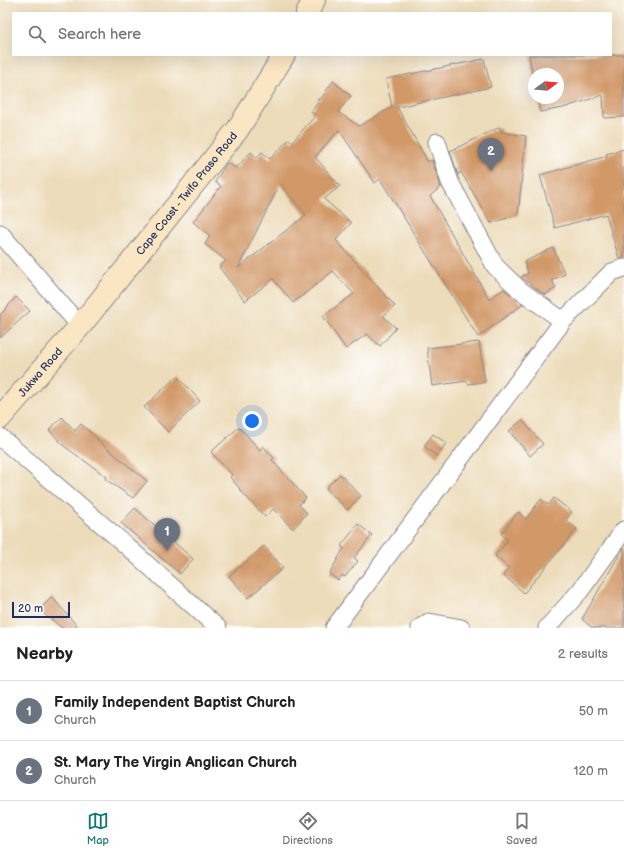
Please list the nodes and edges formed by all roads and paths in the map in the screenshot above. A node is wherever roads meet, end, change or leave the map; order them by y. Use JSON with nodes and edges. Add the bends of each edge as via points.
{"nodes":[{"id":1,"x":314,"y":0,"type":"edge"},
{"id":2,"x":308,"y":12,"type":"edge"},
{"id":3,"x":283,"y":56,"type":"edge"},
{"id":4,"x":437,"y":142,"type":"dead end"},
{"id":5,"x":0,"y":232,"type":"edge"},
{"id":6,"x":624,"y":268,"type":"edge"},
{"id":7,"x":563,"y":321,"type":"junction"},
{"id":8,"x":80,"y":326,"type":"junction"},
{"id":9,"x":0,"y":418,"type":"edge"},
{"id":10,"x":0,"y":437,"type":"edge"},
{"id":11,"x":624,"y":530,"type":"edge"},
{"id":12,"x":218,"y":628,"type":"edge"},
{"id":13,"x":334,"y":628,"type":"edge"},
{"id":14,"x":420,"y":628,"type":"edge"},
{"id":15,"x":461,"y":628,"type":"edge"},
{"id":16,"x":547,"y":628,"type":"edge"}],
"edges":[{"from":1,"to":2,"type":"main road"},
{"from":3,"to":8,"type":"main road","name":"Cape Coast - Twifo Praso Road","via":[[238,129]]},
{"from":4,"to":7,"type":"street","via":[[450,182],[495,266],[520,290]]},
{"from":5,"to":8,"type":"street"},
{"from":6,"to":7,"type":"street","via":[[612,272]]},
{"from":7,"to":13,"type":"street"},
{"from":8,"to":9,"type":"main road","name":"Jukwa Road"},
{"from":10,"to":12,"type":"street"},
{"from":11,"to":16,"type":"street","via":[[580,591]]},
{"from":14,"to":15,"type":"street","via":[[429,622]]}]}
